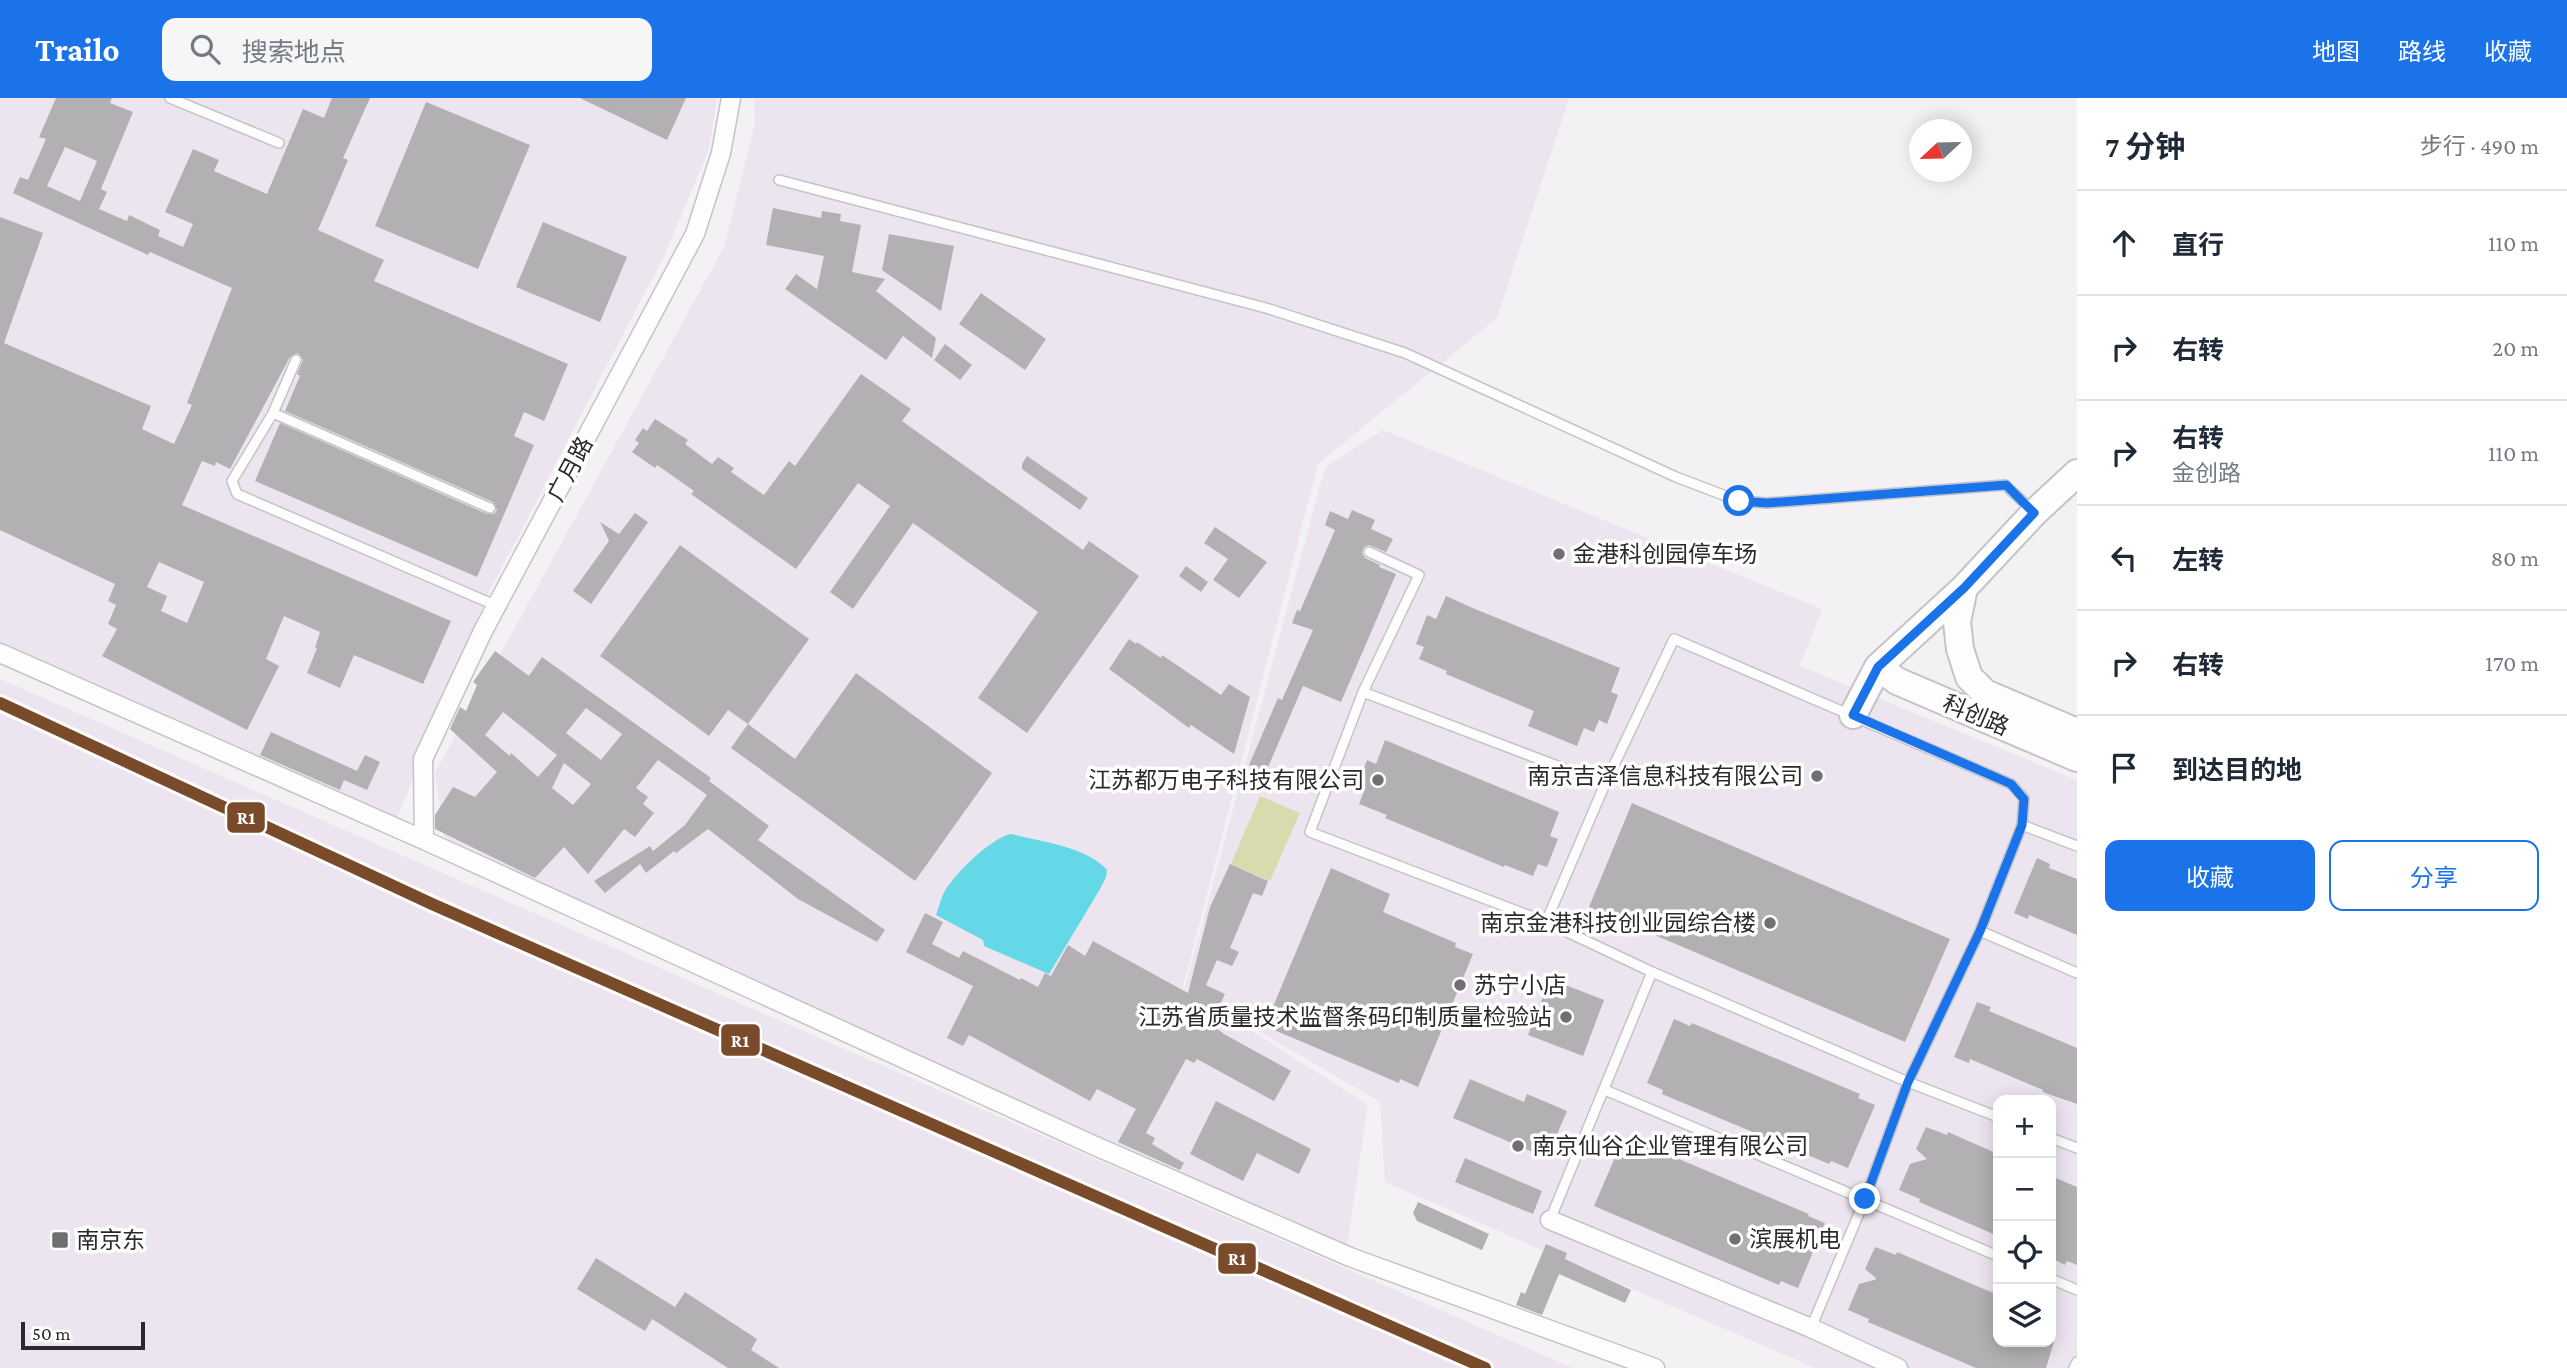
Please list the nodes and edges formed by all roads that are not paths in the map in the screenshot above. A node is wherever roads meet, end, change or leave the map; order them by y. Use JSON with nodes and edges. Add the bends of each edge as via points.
{"nodes":[{"id":1,"x":170,"y":98,"type":"edge"},
{"id":2,"x":730,"y":98,"type":"edge"},
{"id":3,"x":279,"y":143,"type":"dead end"},
{"id":4,"x":779,"y":180,"type":"dead end"},
{"id":5,"x":296,"y":360,"type":"dead end"},
{"id":6,"x":273,"y":413,"type":"junction"},
{"id":7,"x":2077,"y":473,"type":"edge"},
{"id":8,"x":491,"y":508,"type":"dead end"},
{"id":9,"x":2034,"y":513,"type":"junction"},
{"id":10,"x":1368,"y":552,"type":"dead end"},
{"id":11,"x":1964,"y":588,"type":"junction"},
{"id":12,"x":496,"y":606,"type":"junction"},
{"id":13,"x":0,"y":653,"type":"edge"},
{"id":14,"x":1878,"y":667,"type":"junction"},
{"id":15,"x":1363,"y":692,"type":"junction"},
{"id":16,"x":1853,"y":715,"type":"junction"},
{"id":17,"x":2077,"y":732,"type":"edge"},
{"id":18,"x":2077,"y":758,"type":"edge"},
{"id":19,"x":1605,"y":784,"type":"junction"},
{"id":20,"x":2022,"y":825,"type":"junction"},
{"id":21,"x":424,"y":840,"type":"junction"},
{"id":22,"x":2077,"y":846,"type":"edge"},
{"id":23,"x":1546,"y":922,"type":"junction"},
{"id":24,"x":1980,"y":931,"type":"junction"},
{"id":25,"x":1652,"y":972,"type":"junction"},
{"id":26,"x":2077,"y":974,"type":"edge"},
{"id":27,"x":1908,"y":1082,"type":"junction"},
{"id":28,"x":1605,"y":1090,"type":"junction"},
{"id":29,"x":1993,"y":1115,"type":"edge"},
{"id":30,"x":2056,"y":1140,"type":"edge"},
{"id":31,"x":2077,"y":1148,"type":"edge"},
{"id":32,"x":1865,"y":1199,"type":"junction"},
{"id":33,"x":1550,"y":1220,"type":"joint"},
{"id":34,"x":1993,"y":1254,"type":"edge"},
{"id":35,"x":2056,"y":1281,"type":"edge"},
{"id":36,"x":2077,"y":1290,"type":"edge"},
{"id":37,"x":1811,"y":1328,"type":"junction"},
{"id":38,"x":2077,"y":1362,"type":"edge"},
{"id":39,"x":1655,"y":1368,"type":"edge"},
{"id":40,"x":1898,"y":1368,"type":"edge"},
{"id":41,"x":2074,"y":1368,"type":"edge"}],
"edges":[{"from":1,"to":3,"type":"lane"},
{"from":2,"to":12,"type":"street","name":"广月路","via":[[721,153],[695,234]]},
{"from":4,"to":9,"type":"lane","via":[[1266,308],[1405,353],[1676,477],[1739,501],[1767,503],[2006,485]]},
{"from":5,"to":6,"type":"lane"},
{"from":6,"to":8,"type":"lane"},
{"from":6,"to":12,"type":"lane","via":[[232,481],[237,494]]},
{"from":7,"to":9,"type":"street"},
{"from":9,"to":11,"type":"street"},
{"from":10,"to":15,"type":"lane","via":[[1419,575]]},
{"from":11,"to":14,"type":"street"},
{"from":11,"to":17,"type":"street","name":"科创路","via":[[1957,622],[1969,677],[1985,693]]},
{"from":12,"to":21,"type":"street","name":"广月路","via":[[423,759]]},
{"from":13,"to":21,"type":"street"},
{"from":14,"to":16,"type":"street"},
{"from":14,"to":18,"type":"street","name":"科创路","via":[[1897,681]]},
{"from":15,"to":19,"type":"lane"},
{"from":15,"to":23,"type":"lane","via":[[1310,832]]},
{"from":16,"to":19,"type":"lane","via":[[1674,639]]},
{"from":16,"to":20,"type":"lane","via":[[2011,784],[2024,799]]},
{"from":19,"to":23,"type":"lane"},
{"from":20,"to":22,"type":"lane"},
{"from":20,"to":24,"type":"lane"},
{"from":21,"to":39,"type":"street","via":[[1338,1252]]},
{"from":23,"to":25,"type":"lane"},
{"from":24,"to":26,"type":"lane"},
{"from":24,"to":27,"type":"lane"},
{"from":25,"to":27,"type":"lane"},
{"from":25,"to":28,"type":"lane"},
{"from":27,"to":29,"type":"lane"},
{"from":27,"to":32,"type":"lane"},
{"from":28,"to":32,"type":"lane"},
{"from":28,"to":33,"type":"lane"},
{"from":30,"to":31,"type":"lane"},
{"from":32,"to":34,"type":"lane"},
{"from":32,"to":37,"type":"lane"},
{"from":33,"to":37,"type":"street"},
{"from":35,"to":36,"type":"lane"},
{"from":37,"to":40,"type":"street"},
{"from":38,"to":41,"type":"lane"}]}
